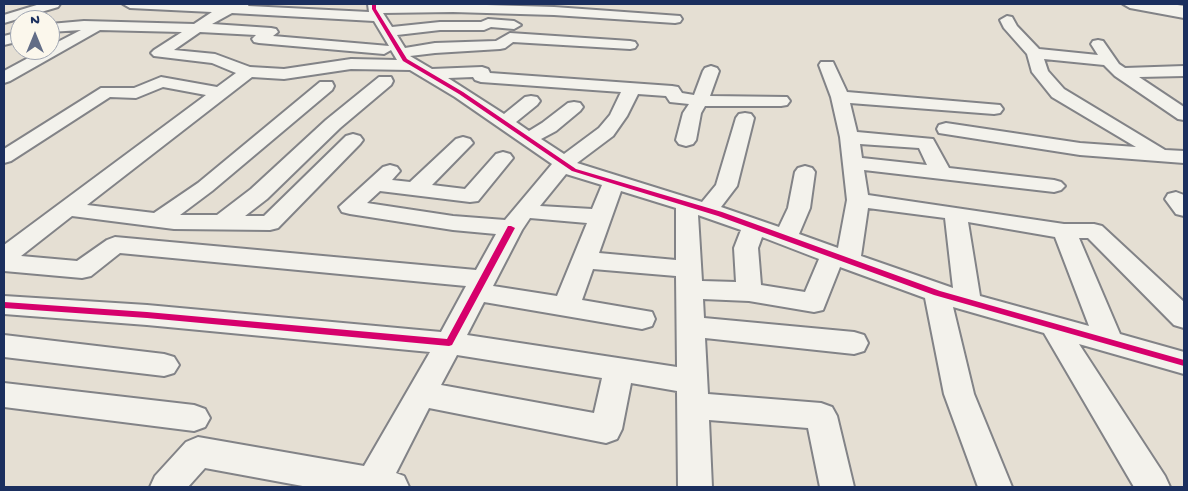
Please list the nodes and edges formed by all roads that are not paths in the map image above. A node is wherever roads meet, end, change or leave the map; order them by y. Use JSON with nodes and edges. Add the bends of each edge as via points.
{"nodes":[{"id":1,"x":53,"y":4,"type":"edge"},
{"id":2,"x":130,"y":4,"type":"edge"},
{"id":3,"x":325,"y":4,"type":"edge"},
{"id":4,"x":1130,"y":4,"type":"edge"},
{"id":5,"x":1149,"y":4,"type":"edge"},
{"id":6,"x":1166,"y":4,"type":"edge"},
{"id":7,"x":238,"y":6,"type":"edge"},
{"id":8,"x":574,"y":8,"type":"edge"},
{"id":9,"x":1184,"y":11,"type":"edge"},
{"id":10,"x":308,"y":14,"type":"junction"},
{"id":11,"x":4,"y":18,"type":"edge"},
{"id":12,"x":471,"y":19,"type":"dead end"},
{"id":13,"x":675,"y":20,"type":"dead end"},
{"id":14,"x":1007,"y":20,"type":"dead end"},
{"id":15,"x":322,"y":24,"type":"dead end"},
{"id":16,"x":97,"y":26,"type":"junction"},
{"id":17,"x":60,"y":28,"type":"edge"},
{"id":18,"x":198,"y":28,"type":"junction"},
{"id":19,"x":611,"y":32,"type":"dead end"},
{"id":20,"x":392,"y":35,"type":"edge"},
{"id":21,"x":257,"y":42,"type":"junction"},
{"id":22,"x":1098,"y":44,"type":"dead end"},
{"id":23,"x":630,"y":45,"type":"dead end"},
{"id":24,"x":435,"y":48,"type":"junction"},
{"id":25,"x":1034,"y":53,"type":"junction"},
{"id":26,"x":509,"y":54,"type":"dead end"},
{"id":27,"x":585,"y":57,"type":"dead end"},
{"id":28,"x":623,"y":59,"type":"dead end"},
{"id":29,"x":1109,"y":60,"type":"junction"},
{"id":30,"x":827,"y":66,"type":"dead end"},
{"id":31,"x":240,"y":69,"type":"junction"},
{"id":32,"x":711,"y":71,"type":"dead end"},
{"id":33,"x":1184,"y":71,"type":"edge"},
{"id":34,"x":1121,"y":73,"type":"junction"},
{"id":35,"x":4,"y":78,"type":"edge"},
{"id":36,"x":385,"y":81,"type":"dead end"},
{"id":37,"x":326,"y":86,"type":"dead end"},
{"id":38,"x":632,"y":88,"type":"junction"},
{"id":39,"x":221,"y":93,"type":"junction"},
{"id":40,"x":840,"y":98,"type":"junction"},
{"id":41,"x":531,"y":101,"type":"dead end"},
{"id":42,"x":700,"y":101,"type":"junction"},
{"id":43,"x":781,"y":101,"type":"dead end"},
{"id":44,"x":574,"y":107,"type":"dead end"},
{"id":45,"x":994,"y":109,"type":"dead end"},
{"id":46,"x":1182,"y":112,"type":"edge"},
{"id":47,"x":745,"y":118,"type":"dead end"},
{"id":48,"x":504,"y":123,"type":"junction"},
{"id":49,"x":946,"y":129,"type":"dead end"},
{"id":50,"x":848,"y":137,"type":"junction"},
{"id":51,"x":528,"y":139,"type":"junction"},
{"id":52,"x":353,"y":140,"type":"dead end"},
{"id":53,"x":686,"y":140,"type":"dead end"},
{"id":54,"x":463,"y":143,"type":"dead end"},
{"id":55,"x":1163,"y":156,"type":"junction"},
{"id":56,"x":1184,"y":157,"type":"edge"},
{"id":57,"x":4,"y":158,"type":"edge"},
{"id":58,"x":503,"y":158,"type":"dead end"},
{"id":59,"x":564,"y":163,"type":"junction"},
{"id":60,"x":853,"y":163,"type":"junction"},
{"id":61,"x":805,"y":172,"type":"dead end"},
{"id":62,"x":941,"y":174,"type":"junction"},
{"id":63,"x":614,"y":182,"type":"junction"},
{"id":64,"x":1054,"y":186,"type":"dead end"},
{"id":65,"x":415,"y":189,"type":"junction"},
{"id":66,"x":858,"y":200,"type":"junction"},
{"id":67,"x":1184,"y":200,"type":"edge"},
{"id":68,"x":697,"y":207,"type":"junction"},
{"id":69,"x":68,"y":209,"type":"junction"},
{"id":70,"x":1184,"y":209,"type":"edge"},
{"id":71,"x":955,"y":213,"type":"junction"},
{"id":72,"x":601,"y":218,"type":"junction"},
{"id":73,"x":158,"y":220,"type":"junction"},
{"id":74,"x":517,"y":220,"type":"junction"},
{"id":75,"x":222,"y":223,"type":"junction"},
{"id":76,"x":754,"y":226,"type":"junction"},
{"id":77,"x":1064,"y":231,"type":"junction"},
{"id":78,"x":786,"y":238,"type":"junction"},
{"id":79,"x":4,"y":257,"type":"edge"},
{"id":80,"x":840,"y":258,"type":"junction"},
{"id":81,"x":584,"y":260,"type":"junction"},
{"id":82,"x":4,"y":263,"type":"edge"},
{"id":83,"x":689,"y":279,"type":"junction"},
{"id":84,"x":479,"y":285,"type":"junction"},
{"id":85,"x":749,"y":292,"type":"junction"},
{"id":86,"x":937,"y":292,"type":"junction"},
{"id":87,"x":968,"y":301,"type":"junction"},
{"id":88,"x":4,"y":305,"type":"edge"},
{"id":89,"x":566,"y":307,"type":"junction"},
{"id":90,"x":1184,"y":318,"type":"edge"},
{"id":91,"x":642,"y":319,"type":"dead end"},
{"id":92,"x":1052,"y":325,"type":"junction"},
{"id":93,"x":691,"y":327,"type":"junction"},
{"id":94,"x":1109,"y":341,"type":"junction"},
{"id":95,"x":449,"y":343,"type":"junction"},
{"id":96,"x":854,"y":343,"type":"dead end"},
{"id":97,"x":4,"y":346,"type":"edge"},
{"id":98,"x":1180,"y":365,"type":"edge"},
{"id":99,"x":164,"y":366,"type":"dead end"},
{"id":100,"x":619,"y":369,"type":"junction"},
{"id":101,"x":693,"y":393,"type":"junction"},
{"id":102,"x":422,"y":394,"type":"junction"},
{"id":103,"x":4,"y":395,"type":"edge"},
{"id":104,"x":194,"y":418,"type":"dead end"},
{"id":105,"x":383,"y":485,"type":"edge"},
{"id":106,"x":167,"y":487,"type":"edge"},
{"id":107,"x":695,"y":487,"type":"edge"},
{"id":108,"x":837,"y":487,"type":"edge"},
{"id":109,"x":995,"y":487,"type":"edge"},
{"id":110,"x":1153,"y":487,"type":"edge"}],
"edges":[{"from":1,"to":11,"type":"street"},
{"from":2,"to":7,"type":"street"},
{"from":3,"to":10,"type":"street"},
{"from":4,"to":9,"type":"street"},
{"from":5,"to":9,"type":"highway"},
{"from":6,"to":9,"type":"highway"},
{"from":7,"to":10,"type":"street"},
{"from":7,"to":18,"type":"street"},
{"from":8,"to":13,"type":"street"},
{"from":8,"to":20,"type":"street","via":[[453,8]]},
{"from":10,"to":20,"type":"street"},
{"from":10,"to":21,"type":"street"},
{"from":12,"to":20,"type":"street"},
{"from":14,"to":25,"type":"street"},
{"from":15,"to":20,"type":"street"},
{"from":16,"to":17,"type":"street"},
{"from":16,"to":18,"type":"street"},
{"from":16,"to":35,"type":"street"},
{"from":18,"to":21,"type":"street"},
{"from":18,"to":31,"type":"street","via":[[159,53],[215,59]]},
{"from":19,"to":20,"type":"street","via":[[488,23],[484,26],[440,26]]},
{"from":20,"to":21,"type":"street"},
{"from":20,"to":24,"type":"street"},
{"from":20,"to":31,"type":"street","via":[[352,64],[284,74]]},
{"from":20,"to":38,"type":"street","via":[[482,72],[481,77]]},
{"from":20,"to":48,"type":"street"},
{"from":21,"to":31,"type":"street"},
{"from":22,"to":29,"type":"street"},
{"from":23,"to":24,"type":"street","via":[[510,37],[500,45]]},
{"from":24,"to":26,"type":"street","via":[[444,52]]},
{"from":25,"to":29,"type":"street"},
{"from":25,"to":55,"type":"street","via":[[1040,72],[1058,93]]},
{"from":27,"to":28,"type":"street"},
{"from":29,"to":34,"type":"street"},
{"from":30,"to":40,"type":"street"},
{"from":31,"to":39,"type":"street"},
{"from":32,"to":42,"type":"street"},
{"from":33,"to":34,"type":"street"},
{"from":34,"to":46,"type":"street"},
{"from":36,"to":75,"type":"street"},
{"from":37,"to":73,"type":"street","via":[[205,187]]},
{"from":38,"to":42,"type":"street","via":[[672,91],[676,98]]},
{"from":38,"to":59,"type":"street","via":[[606,132]]},
{"from":39,"to":57,"type":"street","via":[[161,82],[136,93],[107,92]]},
{"from":39,"to":69,"type":"street"},
{"from":40,"to":45,"type":"street"},
{"from":40,"to":50,"type":"street"},
{"from":41,"to":48,"type":"street"},
{"from":42,"to":43,"type":"street"},
{"from":42,"to":53,"type":"street","via":[[692,114]]},
{"from":44,"to":51,"type":"street"},
{"from":47,"to":68,"type":"street","via":[[726,186]]},
{"from":48,"to":51,"type":"street"},
{"from":49,"to":55,"type":"street","via":[[1080,149]]},
{"from":50,"to":60,"type":"street"},
{"from":50,"to":62,"type":"street","via":[[926,143]]},
{"from":51,"to":59,"type":"street"},
{"from":52,"to":75,"type":"street","via":[[270,223]]},
{"from":54,"to":65,"type":"street"},
{"from":55,"to":56,"type":"street"},
{"from":58,"to":65,"type":"street","via":[[470,196]]},
{"from":59,"to":63,"type":"street","via":[[574,170]]},
{"from":59,"to":74,"type":"street"},
{"from":60,"to":62,"type":"street"},
{"from":60,"to":66,"type":"street"},
{"from":61,"to":78,"type":"street","via":[[799,208]]},
{"from":62,"to":64,"type":"street"},
{"from":63,"to":68,"type":"street"},
{"from":63,"to":72,"type":"street"},
{"from":65,"to":74,"type":"street","via":[[383,177],[350,207],[453,223]]},
{"from":66,"to":71,"type":"street"},
{"from":66,"to":80,"type":"street"},
{"from":67,"to":70,"type":"street","via":[[1176,199]]},
{"from":68,"to":76,"type":"street"},
{"from":68,"to":83,"type":"street"},
{"from":69,"to":73,"type":"street"},
{"from":69,"to":79,"type":"street"},
{"from":71,"to":77,"type":"street"},
{"from":71,"to":87,"type":"street"},
{"from":72,"to":74,"type":"street"},
{"from":72,"to":81,"type":"street"},
{"from":73,"to":75,"type":"street"},
{"from":74,"to":84,"type":"street"},
{"from":76,"to":78,"type":"street"},
{"from":76,"to":85,"type":"street","via":[[746,248]]},
{"from":77,"to":90,"type":"street","via":[[1094,231]]},
{"from":77,"to":94,"type":"street"},
{"from":78,"to":80,"type":"street"},
{"from":80,"to":85,"type":"street","via":[[814,303]]},
{"from":80,"to":86,"type":"street"},
{"from":81,"to":83,"type":"street"},
{"from":81,"to":89,"type":"street"},
{"from":82,"to":84,"type":"street","via":[[82,270],[115,245]]},
{"from":83,"to":85,"type":"street"},
{"from":83,"to":93,"type":"street"},
{"from":84,"to":89,"type":"street"},
{"from":84,"to":95,"type":"street"},
{"from":86,"to":87,"type":"street"},
{"from":86,"to":109,"type":"street","via":[[959,394]]},
{"from":87,"to":92,"type":"street"},
{"from":88,"to":95,"type":"street"},
{"from":89,"to":91,"type":"street"},
{"from":92,"to":94,"type":"street"},
{"from":92,"to":110,"type":"street"},
{"from":93,"to":96,"type":"street"},
{"from":93,"to":101,"type":"street"},
{"from":94,"to":98,"type":"street"},
{"from":95,"to":100,"type":"street"},
{"from":95,"to":102,"type":"street"},
{"from":97,"to":99,"type":"street"},
{"from":100,"to":101,"type":"street"},
{"from":100,"to":102,"type":"street","via":[[606,429]]},
{"from":101,"to":107,"type":"street"},
{"from":101,"to":108,"type":"street","via":[[821,416]]},
{"from":102,"to":105,"type":"street"},
{"from":103,"to":104,"type":"street"},
{"from":105,"to":106,"type":"street","via":[[198,452]]}]}
